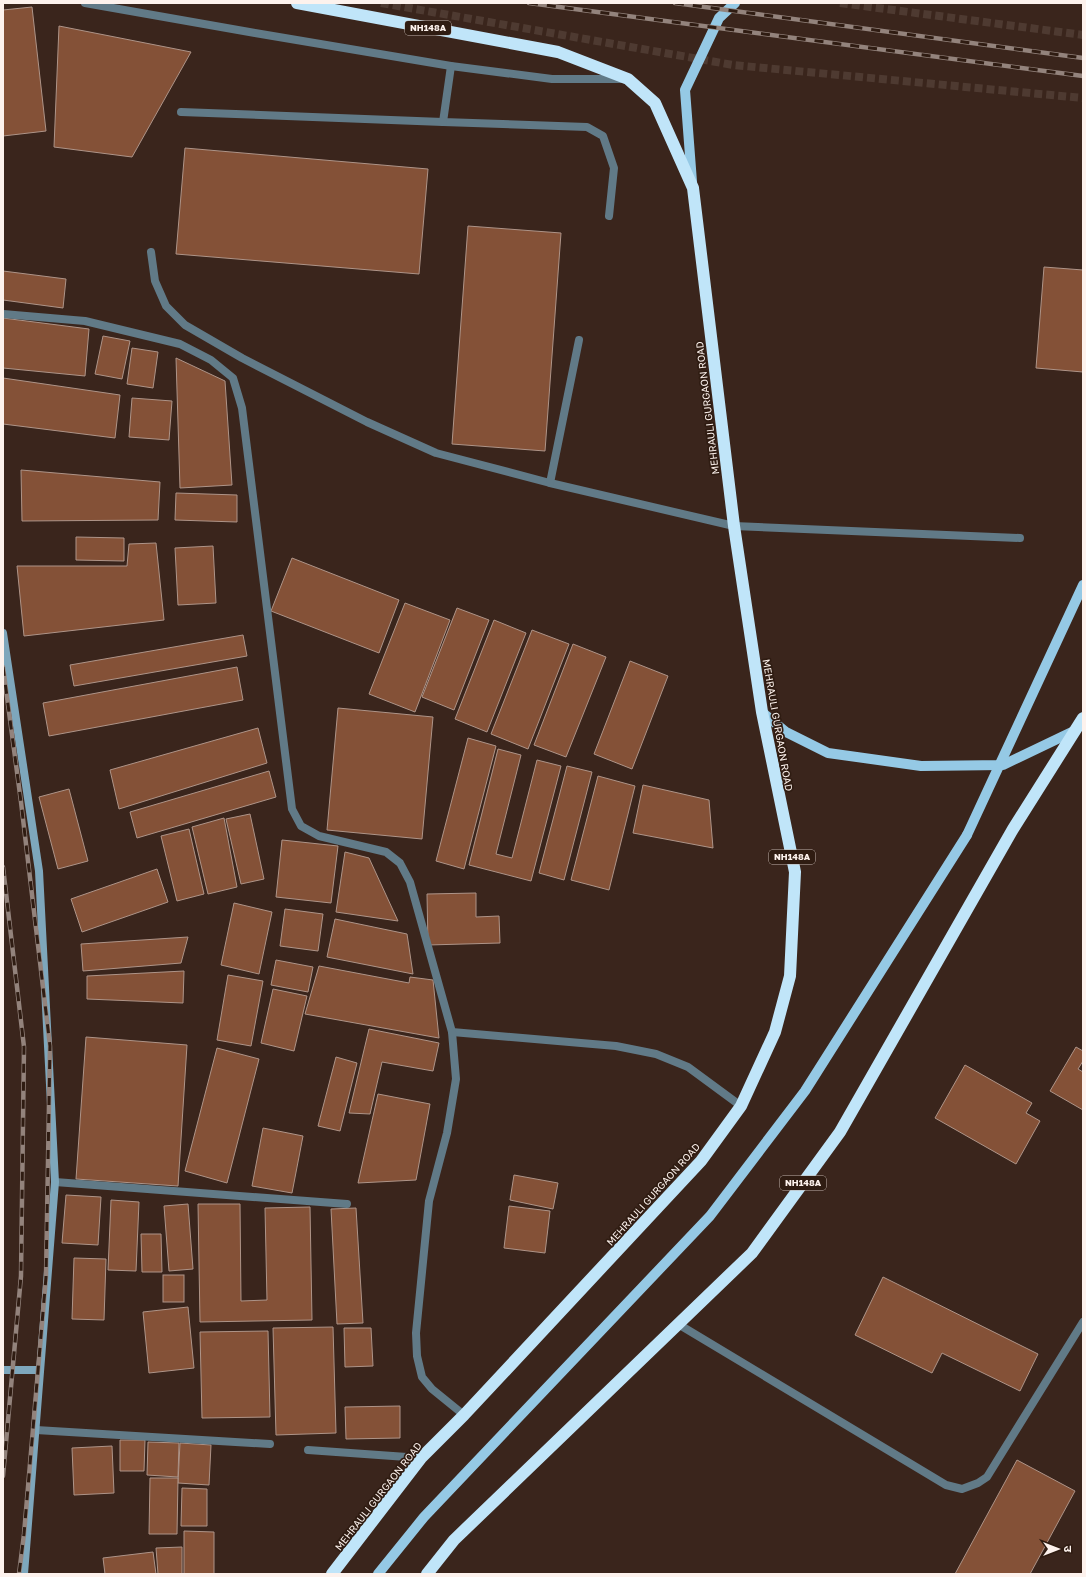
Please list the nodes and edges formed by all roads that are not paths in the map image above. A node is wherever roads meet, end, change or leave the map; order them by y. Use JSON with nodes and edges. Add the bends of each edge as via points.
{"nodes":[{"id":1,"x":85,"y":3,"type":"edge"},
{"id":2,"x":297,"y":3,"type":"edge"},
{"id":3,"x":735,"y":3,"type":"edge"},
{"id":4,"x":451,"y":66,"type":"junction"},
{"id":5,"x":628,"y":79,"type":"junction"},
{"id":6,"x":181,"y":112,"type":"dead end"},
{"id":7,"x":443,"y":122,"type":"junction"},
{"id":8,"x":693,"y":188,"type":"junction"},
{"id":9,"x":609,"y":216,"type":"dead end"},
{"id":10,"x":151,"y":252,"type":"dead end"},
{"id":11,"x":3,"y":314,"type":"edge"},
{"id":12,"x":579,"y":340,"type":"dead end"},
{"id":13,"x":550,"y":483,"type":"junction"},
{"id":14,"x":734,"y":526,"type":"junction"},
{"id":15,"x":1020,"y":538,"type":"dead end"},
{"id":16,"x":1083,"y":585,"type":"edge"},
{"id":17,"x":3,"y":633,"type":"edge"},
{"id":18,"x":762,"y":712,"type":"junction"},
{"id":19,"x":1083,"y":718,"type":"edge"},
{"id":20,"x":1074,"y":731,"type":"junction"},
{"id":21,"x":452,"y":1032,"type":"junction"},
{"id":22,"x":741,"y":1106,"type":"junction"},
{"id":23,"x":55,"y":1182,"type":"junction"},
{"id":24,"x":347,"y":1204,"type":"dead end"},
{"id":25,"x":1083,"y":1322,"type":"edge"},
{"id":26,"x":678,"y":1324,"type":"junction"},
{"id":27,"x":3,"y":1370,"type":"edge"},
{"id":28,"x":40,"y":1370,"type":"junction"},
{"id":29,"x":464,"y":1415,"type":"junction"},
{"id":30,"x":36,"y":1430,"type":"junction"},
{"id":31,"x":270,"y":1444,"type":"dead end"},
{"id":32,"x":308,"y":1450,"type":"dead end"},
{"id":33,"x":421,"y":1458,"type":"junction"},
{"id":34,"x":24,"y":1574,"type":"edge"},
{"id":35,"x":332,"y":1574,"type":"edge"},
{"id":36,"x":378,"y":1574,"type":"edge"},
{"id":37,"x":427,"y":1574,"type":"edge"}],
"edges":[{"from":1,"to":4,"type":"street"},
{"from":2,"to":5,"type":"highway","name":"MEHRAULI GURGAON ROAD","number":"NH148A","via":[[558,52]]},
{"from":3,"to":8,"type":"main road","via":[[719,18],[685,90]]},
{"from":4,"to":5,"type":"street","via":[[552,79]]},
{"from":4,"to":7,"type":"street"},
{"from":5,"to":8,"type":"highway","name":"MEHRAULI GURGAON ROAD","number":"NH148A","via":[[655,103]]},
{"from":6,"to":7,"type":"street"},
{"from":7,"to":9,"type":"street","via":[[587,127],[604,136],[614,168]]},
{"from":8,"to":14,"type":"highway","name":"MEHRAULI GURGAON ROAD","number":"NH148A"},
{"from":10,"to":13,"type":"street","via":[[155,281],[166,306],[185,325],[242,358],[367,422],[436,453]]},
{"from":11,"to":21,"type":"street","via":[[85,321],[180,344],[212,360],[233,378],[242,408],[292,809],[301,826],[319,836],[386,852],[400,863],[410,882]]},
{"from":12,"to":13,"type":"street"},
{"from":13,"to":14,"type":"street"},
{"from":14,"to":15,"type":"street"},
{"from":14,"to":18,"type":"highway","name":"MEHRAULI GURGAON ROAD","number":"NH148A"},
{"from":16,"to":36,"type":"main road","bridge":true,"via":[[967,834],[805,1092],[710,1216],[424,1517]]},
{"from":17,"to":23,"type":"street","via":[[39,871]]},
{"from":18,"to":20,"type":"main road","via":[[786,732],[828,753],[921,766],[1003,765]]},
{"from":18,"to":22,"type":"highway","name":"MEHRAULI GURGAON ROAD","number":"NH148A","via":[[795,872],[790,976],[775,1032]]},
{"from":19,"to":20,"type":"highway","number":"NH148A"},
{"from":20,"to":26,"type":"highway","number":"NH148A","via":[[1013,829],[840,1132],[752,1253]]},
{"from":21,"to":22,"type":"street","via":[[616,1046],[656,1054],[688,1067]]},
{"from":21,"to":29,"type":"street","via":[[456,1079],[447,1133],[429,1201],[416,1333],[417,1356],[422,1377],[432,1389]]},
{"from":22,"to":29,"type":"highway","name":"MEHRAULI GURGAON ROAD","number":"NH148A","via":[[701,1161]]},
{"from":23,"to":24,"type":"street"},
{"from":23,"to":28,"type":"street"},
{"from":25,"to":26,"type":"street","via":[[987,1477],[962,1489],[946,1486]]},
{"from":26,"to":37,"type":"highway","number":"NH148A","via":[[454,1540]]},
{"from":27,"to":28,"type":"street"},
{"from":28,"to":30,"type":"street"},
{"from":29,"to":33,"type":"highway","name":"MEHRAULI GURGAON ROAD","number":"NH148A"},
{"from":30,"to":31,"type":"street"},
{"from":30,"to":34,"type":"street"},
{"from":32,"to":33,"type":"street"},
{"from":33,"to":35,"type":"highway","name":"MEHRAULI GURGAON ROAD","number":"NH148A"}]}
